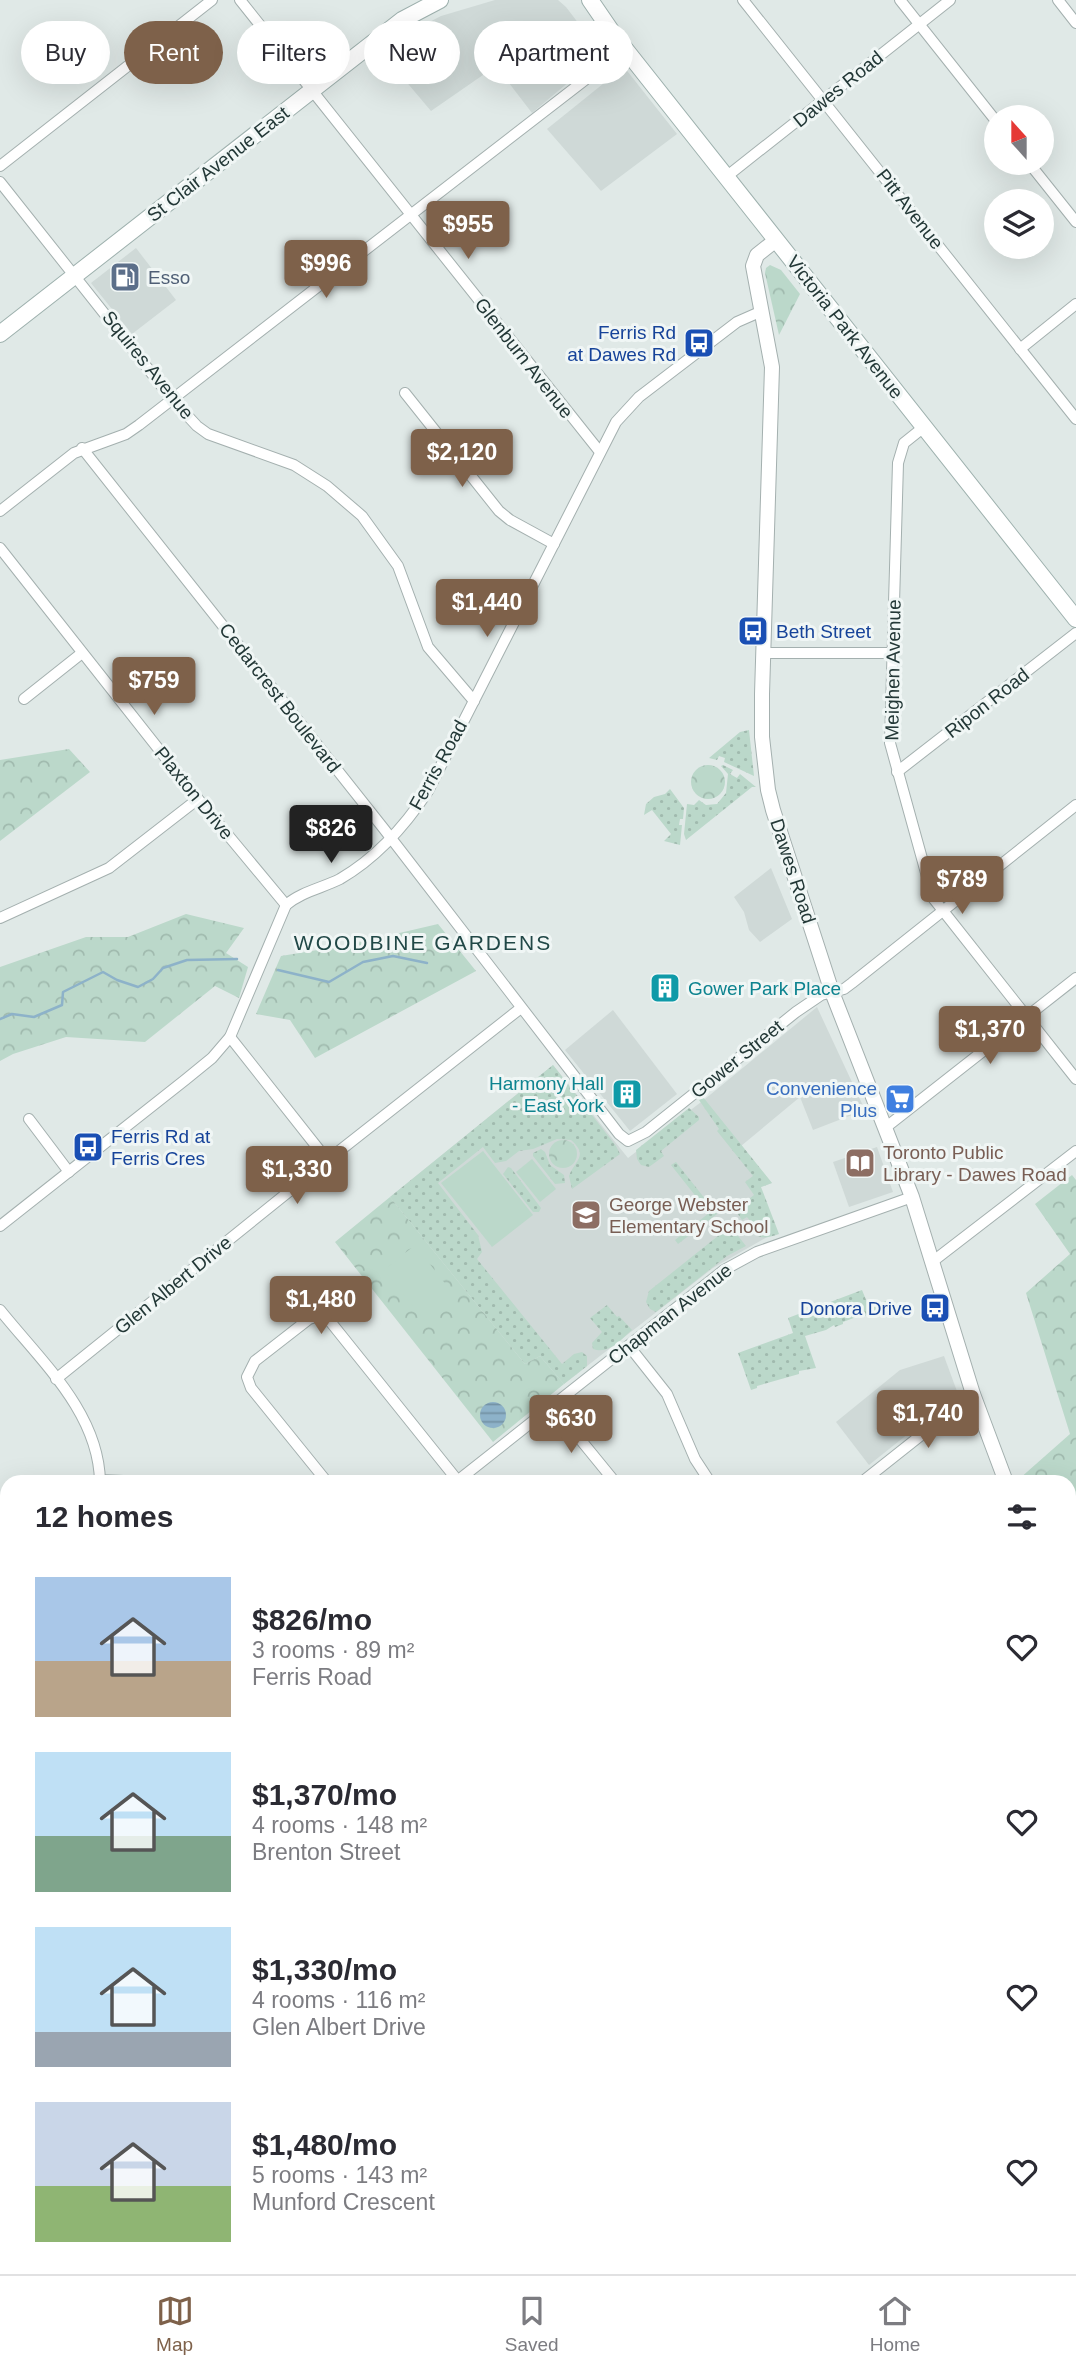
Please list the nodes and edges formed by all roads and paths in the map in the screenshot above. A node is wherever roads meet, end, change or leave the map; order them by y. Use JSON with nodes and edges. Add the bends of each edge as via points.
{"nodes":[{"id":1,"x":212,"y":0,"type":"edge"},
{"id":2,"x":240,"y":0,"type":"edge"},
{"id":3,"x":440,"y":0,"type":"edge"},
{"id":4,"x":578,"y":0,"type":"edge"},
{"id":5,"x":590,"y":0,"type":"edge"},
{"id":6,"x":743,"y":0,"type":"edge"},
{"id":7,"x":900,"y":0,"type":"edge"},
{"id":8,"x":950,"y":0,"type":"edge"},
{"id":9,"x":1058,"y":0,"type":"edge"},
{"id":10,"x":600,"y":21,"type":"edge"},
{"id":11,"x":604,"y":21,"type":"edge"},
{"id":12,"x":1076,"y":23,"type":"edge"},
{"id":13,"x":919,"y":24,"type":"junction"},
{"id":14,"x":633,"y":59,"type":"edge"},
{"id":15,"x":580,"y":84,"type":"edge"},
{"id":16,"x":312,"y":90,"type":"junction"},
{"id":17,"x":824,"y":101,"type":"junction"},
{"id":18,"x":984,"y":106,"type":"edge"},
{"id":19,"x":0,"y":166,"type":"edge"},
{"id":20,"x":1039,"y":175,"type":"edge"},
{"id":21,"x":726,"y":177,"type":"junction"},
{"id":22,"x":0,"y":182,"type":"edge"},
{"id":23,"x":411,"y":214,"type":"junction"},
{"id":24,"x":1076,"y":222,"type":"edge"},
{"id":25,"x":776,"y":240,"type":"junction"},
{"id":26,"x":76,"y":276,"type":"junction"},
{"id":27,"x":1076,"y":304,"type":"edge"},
{"id":28,"x":762,"y":311,"type":"junction"},
{"id":29,"x":0,"y":334,"type":"edge"},
{"id":30,"x":1020,"y":349,"type":"junction"},
{"id":31,"x":405,"y":393,"type":"dead end"},
{"id":32,"x":172,"y":399,"type":"junction"},
{"id":33,"x":1076,"y":419,"type":"edge"},
{"id":34,"x":924,"y":427,"type":"junction"},
{"id":35,"x":82,"y":448,"type":"junction"},
{"id":36,"x":600,"y":452,"type":"junction"},
{"id":37,"x":0,"y":511,"type":"edge"},
{"id":38,"x":554,"y":544,"type":"junction"},
{"id":39,"x":0,"y":548,"type":"edge"},
{"id":40,"x":1076,"y":619,"type":"edge"},
{"id":41,"x":1076,"y":634,"type":"edge"},
{"id":42,"x":82,"y":653,"type":"junction"},
{"id":43,"x":764,"y":653,"type":"junction"},
{"id":44,"x":892,"y":653,"type":"junction"},
{"id":45,"x":24,"y":699,"type":"dead end"},
{"id":46,"x":474,"y":701,"type":"junction"},
{"id":47,"x":897,"y":772,"type":"junction"},
{"id":48,"x":198,"y":799,"type":"junction"},
{"id":49,"x":1076,"y":805,"type":"edge"},
{"id":50,"x":391,"y":838,"type":"junction"},
{"id":51,"x":286,"y":905,"type":"junction"},
{"id":52,"x":943,"y":911,"type":"junction"},
{"id":53,"x":0,"y":918,"type":"edge"},
{"id":54,"x":1076,"y":978,"type":"edge"},
{"id":55,"x":832,"y":992,"type":"junction"},
{"id":56,"x":521,"y":1008,"type":"junction"},
{"id":57,"x":1027,"y":1017,"type":"junction"},
{"id":58,"x":230,"y":1037,"type":"junction"},
{"id":59,"x":1076,"y":1079,"type":"edge"},
{"id":60,"x":29,"y":1119,"type":"dead end"},
{"id":61,"x":885,"y":1128,"type":"junction"},
{"id":62,"x":633,"y":1139,"type":"joint"},
{"id":63,"x":1076,"y":1151,"type":"edge"},
{"id":64,"x":328,"y":1160,"type":"junction"},
{"id":65,"x":69,"y":1172,"type":"junction"},
{"id":66,"x":912,"y":1197,"type":"junction"},
{"id":67,"x":0,"y":1226,"type":"edge"},
{"id":68,"x":932,"y":1262,"type":"junction"},
{"id":69,"x":0,"y":1310,"type":"edge"},
{"id":70,"x":629,"y":1346,"type":"junction"},
{"id":71,"x":56,"y":1379,"type":"junction"},
{"id":72,"x":973,"y":1394,"type":"junction"},
{"id":73,"x":553,"y":1406,"type":"junction"},
{"id":74,"x":99,"y":1475,"type":"edge"},
{"id":75,"x":321,"y":1475,"type":"edge"},
{"id":76,"x":451,"y":1475,"type":"edge"},
{"id":77,"x":466,"y":1475,"type":"edge"},
{"id":78,"x":609,"y":1475,"type":"edge"},
{"id":79,"x":705,"y":1475,"type":"edge"},
{"id":80,"x":871,"y":1475,"type":"edge"},
{"id":81,"x":1003,"y":1475,"type":"edge"}],
"edges":[{"from":1,"to":19,"type":"street"},
{"from":2,"to":16,"type":"street","name":"Glenburn Avenue"},
{"from":3,"to":16,"type":"main road","name":"St Clair Avenue East","via":[[402,20]]},
{"from":4,"to":10,"type":"main road","name":"Victoria Park Avenue"},
{"from":5,"to":11,"type":"main road","name":"Victoria Park Avenue"},
{"from":6,"to":17,"type":"street","name":"Pitt Avenue"},
{"from":7,"to":13,"type":"street"},
{"from":8,"to":13,"type":"street","name":"Dawes Road"},
{"from":9,"to":12,"type":"street"},
{"from":13,"to":17,"type":"street","name":"Dawes Road"},
{"from":13,"to":18,"type":"street"},
{"from":14,"to":21,"type":"main road","name":"Victoria Park Avenue"},
{"from":15,"to":23,"type":"street"},
{"from":16,"to":23,"type":"street","name":"Glenburn Avenue"},
{"from":16,"to":26,"type":"main road","name":"St Clair Avenue East"},
{"from":17,"to":21,"type":"street","name":"Dawes Road"},
{"from":17,"to":30,"type":"street","name":"Pitt Avenue"},
{"from":20,"to":24,"type":"street"},
{"from":21,"to":25,"type":"main road","name":"Victoria Park Avenue"},
{"from":22,"to":26,"type":"street","name":"Squires Avenue"},
{"from":23,"to":32,"type":"street"},
{"from":23,"to":36,"type":"street","name":"Glenburn Avenue"},
{"from":25,"to":28,"type":"street","name":"Dawes Road","via":[[753,264]]},
{"from":25,"to":34,"type":"main road","name":"Victoria Park Avenue"},
{"from":26,"to":29,"type":"main road","name":"St Clair Avenue East"},
{"from":26,"to":32,"type":"street","name":"Squires Avenue"},
{"from":27,"to":30,"type":"street"},
{"from":28,"to":36,"type":"street","name":"Ferris Road","via":[[737,322],[639,397]]},
{"from":28,"to":43,"type":"street","name":"Dawes Road","via":[[772,367]]},
{"from":30,"to":33,"type":"street","name":"Pitt Avenue"},
{"from":31,"to":38,"type":"street","via":[[499,511]]},
{"from":32,"to":35,"type":"street","via":[[126,434]]},
{"from":32,"to":46,"type":"street","name":"Squires Avenue","via":[[208,435],[294,465],[362,516],[397,566],[428,647]]},
{"from":34,"to":40,"type":"main road","name":"Victoria Park Avenue"},
{"from":34,"to":44,"type":"street","name":"Meighen Avenue","via":[[904,443],[898,463]]},
{"from":35,"to":37,"type":"street"},
{"from":35,"to":50,"type":"street","name":"Cedarcrest Boulevard"},
{"from":36,"to":38,"type":"street","name":"Ferris Road"},
{"from":38,"to":46,"type":"street","name":"Ferris Road"},
{"from":39,"to":42,"type":"street","name":"Plaxton Drive"},
{"from":41,"to":47,"type":"street","name":"Ripon Road"},
{"from":42,"to":45,"type":"street"},
{"from":42,"to":48,"type":"street","name":"Plaxton Drive"},
{"from":43,"to":44,"type":"street"},
{"from":43,"to":55,"type":"street","name":"Dawes Road","via":[[762,737],[768,790]]},
{"from":44,"to":47,"type":"street","name":"Meighen Avenue","via":[[890,743]]},
{"from":46,"to":50,"type":"street","name":"Ferris Road","via":[[428,791]]},
{"from":47,"to":52,"type":"street","name":"Meighen Avenue","via":[[933,898]]},
{"from":48,"to":51,"type":"street","name":"Plaxton Drive"},
{"from":48,"to":53,"type":"street","via":[[108,867]]},
{"from":49,"to":52,"type":"street","name":"Gower Street"},
{"from":50,"to":51,"type":"street","name":"Ferris Road","via":[[338,880]]},
{"from":50,"to":56,"type":"street","name":"Cedarcrest Boulevard"},
{"from":51,"to":58,"type":"street"},
{"from":52,"to":55,"type":"street","name":"Gower Street","via":[[844,989]]},
{"from":52,"to":57,"type":"street","name":"Meighen Avenue"},
{"from":54,"to":57,"type":"street"},
{"from":55,"to":61,"type":"street","name":"Dawes Road"},
{"from":55,"to":62,"type":"street","name":"Gower Street","via":[[796,1013]]},
{"from":56,"to":62,"type":"street","name":"Cedarcrest Boulevard","via":[[622,1138]]},
{"from":56,"to":64,"type":"street","name":"Glen Albert Drive"},
{"from":57,"to":59,"type":"street","name":"Meighen Avenue"},
{"from":57,"to":61,"type":"street"},
{"from":58,"to":64,"type":"street"},
{"from":58,"to":65,"type":"street","via":[[212,1058]]},
{"from":60,"to":65,"type":"street"},
{"from":61,"to":66,"type":"street","name":"Dawes Road"},
{"from":63,"to":68,"type":"street"},
{"from":64,"to":71,"type":"street","name":"Glen Albert Drive"},
{"from":65,"to":67,"type":"street"},
{"from":66,"to":68,"type":"street","name":"Dawes Road"},
{"from":66,"to":70,"type":"street","name":"Chapman Avenue","via":[[757,1252],[724,1270]]},
{"from":68,"to":72,"type":"street","name":"Dawes Road"},
{"from":69,"to":71,"type":"street"},
{"from":70,"to":73,"type":"street","name":"Chapman Avenue"},
{"from":70,"to":79,"type":"street","via":[[667,1394]]},
{"from":71,"to":74,"type":"street","via":[[75,1402],[90,1432]]},
{"from":72,"to":80,"type":"street"},
{"from":72,"to":81,"type":"street","name":"Dawes Road"},
{"from":73,"to":77,"type":"street","name":"Chapman Avenue"},
{"from":73,"to":78,"type":"street"},
{"from":75,"to":76,"type":"street","via":[[247,1377],[255,1361],[316,1316],[329,1320]]}]}
